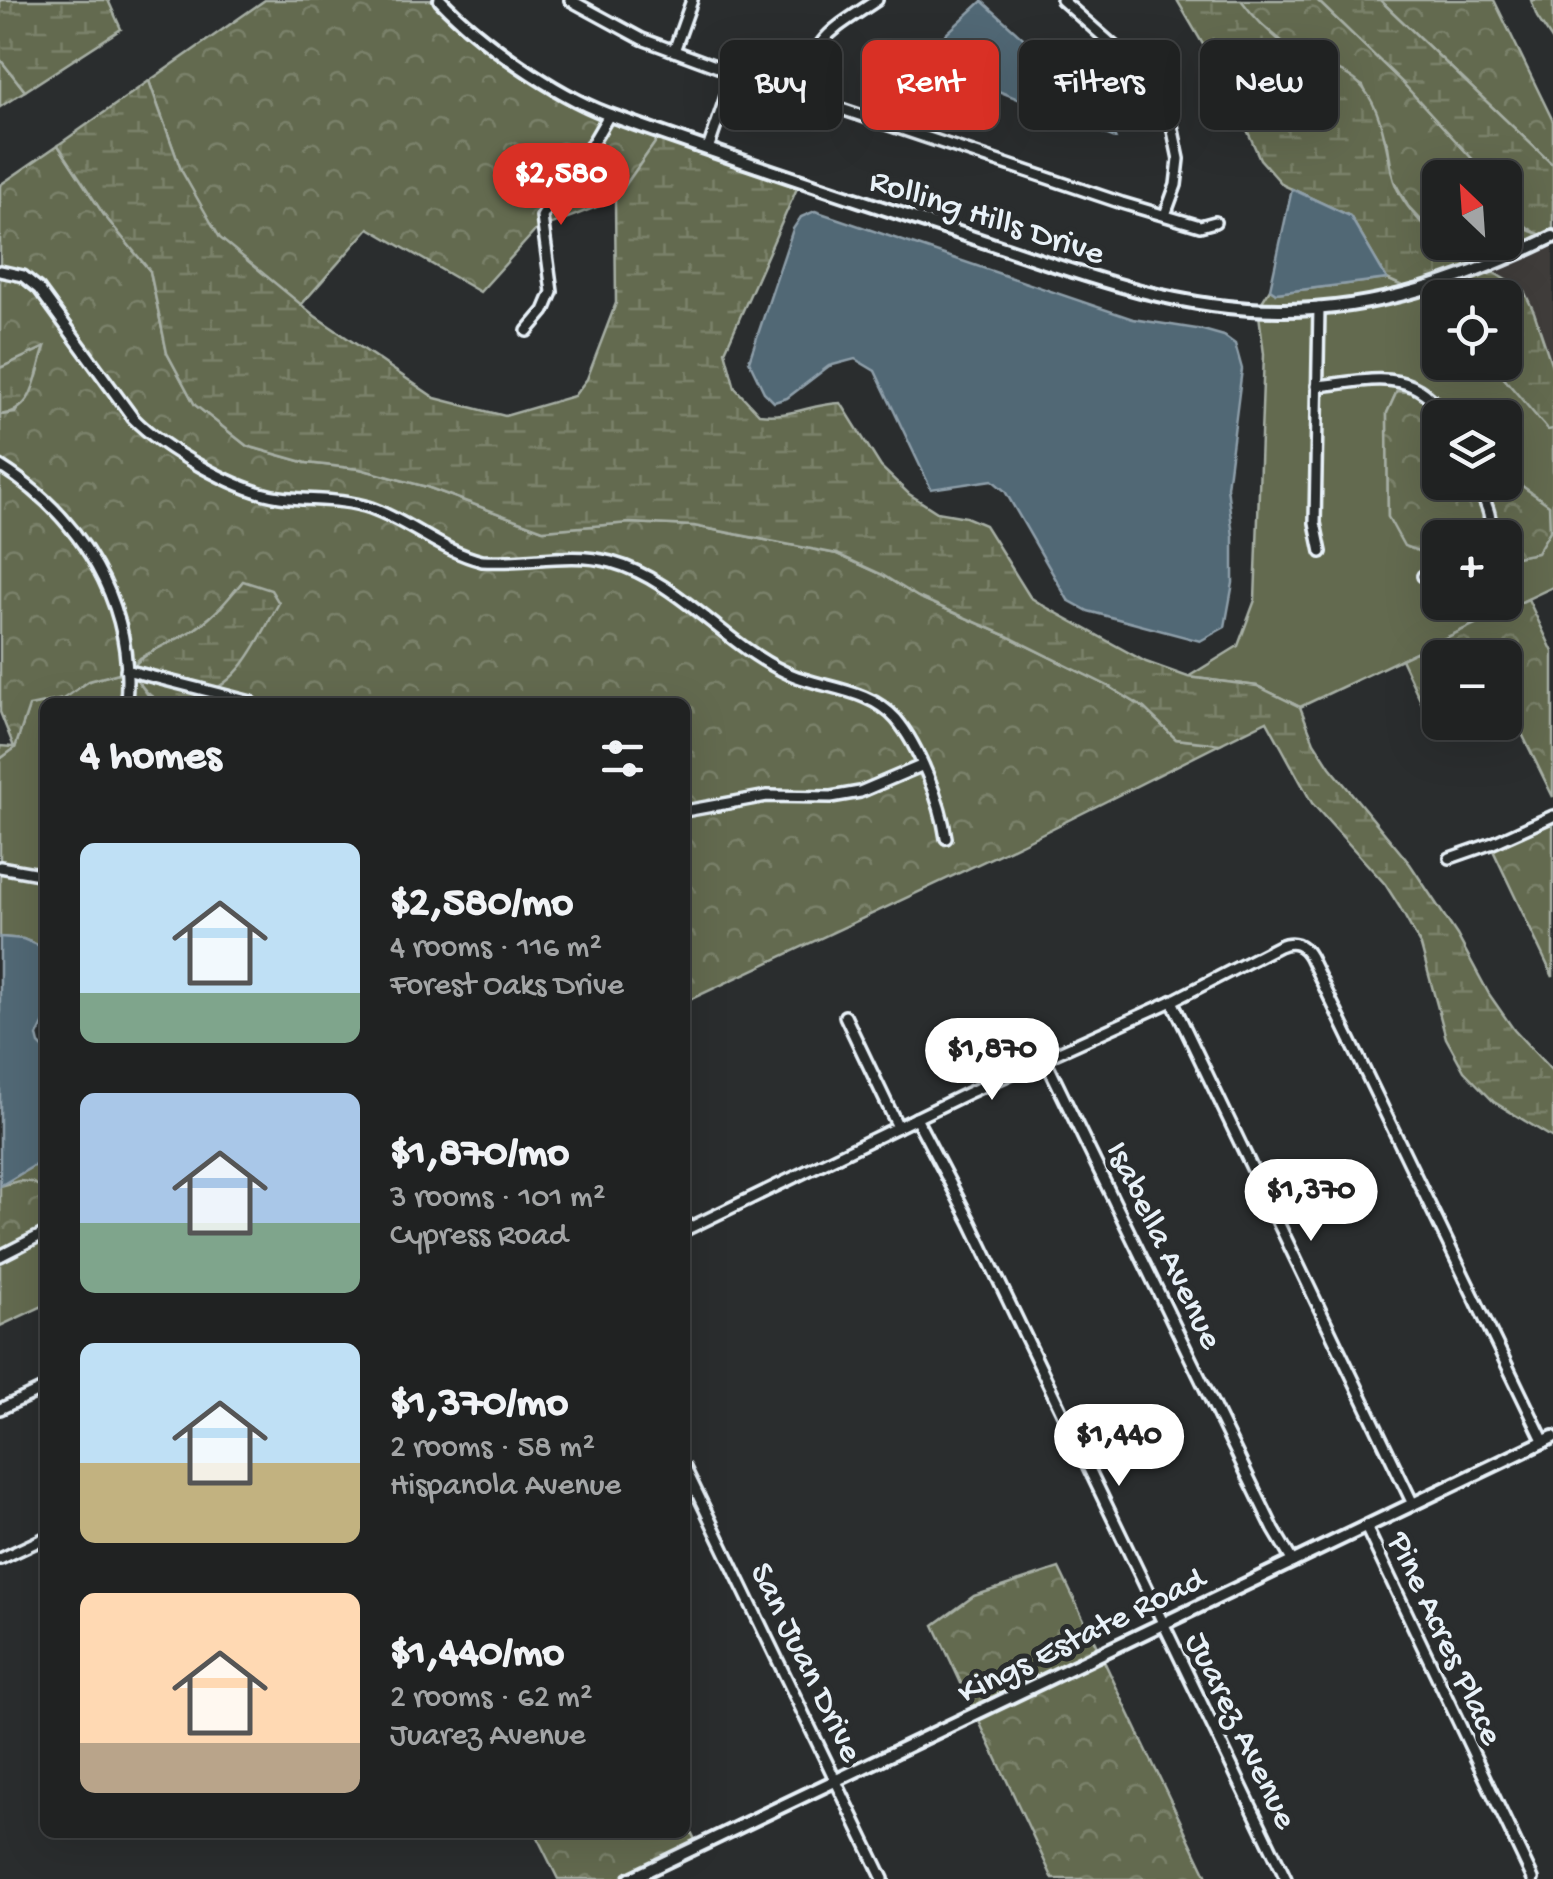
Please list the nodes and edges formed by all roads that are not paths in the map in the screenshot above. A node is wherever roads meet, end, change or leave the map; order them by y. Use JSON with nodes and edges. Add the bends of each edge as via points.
{"nodes":[{"id":1,"x":440,"y":0,"type":"edge"},
{"id":2,"x":570,"y":0,"type":"edge"},
{"id":3,"x":692,"y":0,"type":"edge"},
{"id":4,"x":877,"y":0,"type":"edge"},
{"id":5,"x":1062,"y":0,"type":"edge"},
{"id":6,"x":822,"y":40,"type":"edge"},
{"id":7,"x":674,"y":51,"type":"junction"},
{"id":8,"x":720,"y":68,"type":"edge"},
{"id":9,"x":842,"y":108,"type":"edge"},
{"id":10,"x":609,"y":114,"type":"junction"},
{"id":11,"x":720,"y":114,"type":"edge"},
{"id":12,"x":708,"y":149,"type":"junction"},
{"id":13,"x":1165,"y":215,"type":"junction"},
{"id":14,"x":1215,"y":222,"type":"dead end"},
{"id":15,"x":1553,"y":237,"type":"edge"},
{"id":16,"x":0,"y":271,"type":"edge"},
{"id":17,"x":1318,"y":308,"type":"junction"},
{"id":18,"x":528,"y":331,"type":"dead end"},
{"id":19,"x":1317,"y":386,"type":"junction"},
{"id":20,"x":1432,"y":400,"type":"edge"},
{"id":21,"x":0,"y":466,"type":"edge"},
{"id":22,"x":1321,"y":552,"type":"dead end"},
{"id":23,"x":126,"y":670,"type":"junction"},
{"id":24,"x":126,"y":698,"type":"edge"},
{"id":25,"x":235,"y":698,"type":"edge"},
{"id":26,"x":921,"y":766,"type":"junction"},
{"id":27,"x":690,"y":811,"type":"edge"},
{"id":28,"x":1553,"y":816,"type":"edge"},
{"id":29,"x":946,"y":838,"type":"dead end"},
{"id":30,"x":1450,"y":858,"type":"dead end"},
{"id":31,"x":0,"y":867,"type":"edge"},
{"id":32,"x":40,"y":875,"type":"edge"},
{"id":33,"x":1172,"y":1001,"type":"junction"},
{"id":34,"x":845,"y":1016,"type":"dead end"},
{"id":35,"x":1044,"y":1057,"type":"junction"},
{"id":36,"x":916,"y":1118,"type":"junction"},
{"id":37,"x":898,"y":1127,"type":"junction"},
{"id":38,"x":690,"y":1228,"type":"edge"},
{"id":39,"x":40,"y":1235,"type":"edge"},
{"id":40,"x":0,"y":1256,"type":"edge"},
{"id":41,"x":40,"y":1390,"type":"edge"},
{"id":42,"x":0,"y":1410,"type":"edge"},
{"id":43,"x":1548,"y":1440,"type":"edge"},
{"id":44,"x":690,"y":1485,"type":"edge"},
{"id":45,"x":1412,"y":1504,"type":"junction"},
{"id":46,"x":1366,"y":1526,"type":"junction"},
{"id":47,"x":40,"y":1540,"type":"edge"},
{"id":48,"x":0,"y":1560,"type":"edge"},
{"id":49,"x":1293,"y":1562,"type":"junction"},
{"id":50,"x":1163,"y":1624,"type":"junction"},
{"id":51,"x":836,"y":1781,"type":"junction"},
{"id":52,"x":633,"y":1878,"type":"edge"},
{"id":53,"x":884,"y":1879,"type":"edge"},
{"id":54,"x":1286,"y":1879,"type":"edge"},
{"id":55,"x":1532,"y":1879,"type":"edge"}],
"edges":[{"from":1,"to":10,"type":"street","name":"Rolling Hills Drive","via":[[504,55]]},
{"from":2,"to":7,"type":"street"},
{"from":3,"to":7,"type":"street"},
{"from":4,"to":6,"type":"street"},
{"from":5,"to":13,"type":"street","via":[[1166,98],[1179,170]]},
{"from":7,"to":8,"type":"street"},
{"from":9,"to":13,"type":"street"},
{"from":10,"to":12,"type":"street","name":"Rolling Hills Drive"},
{"from":10,"to":18,"type":"street","via":[[542,216],[552,292]]},
{"from":11,"to":12,"type":"street"},
{"from":12,"to":17,"type":"street","name":"Rolling Hills Drive","via":[[1161,298],[1248,310]]},
{"from":13,"to":14,"type":"street","via":[[1200,226]]},
{"from":15,"to":17,"type":"street","name":"Rolling Hills Drive","via":[[1420,292]]},
{"from":16,"to":26,"type":"street","via":[[39,288],[133,418],[170,448],[262,494],[369,508],[464,557],[503,563],[605,560],[634,568],[779,669],[843,689],[894,716]]},
{"from":17,"to":19,"type":"street"},
{"from":19,"to":20,"type":"street","via":[[1408,382]]},
{"from":19,"to":22,"type":"street","via":[[1315,524]]},
{"from":21,"to":23,"type":"street","via":[[43,497],[84,544],[112,599]]},
{"from":23,"to":24,"type":"street"},
{"from":23,"to":25,"type":"street"},
{"from":26,"to":27,"type":"street","via":[[860,792],[767,796]]},
{"from":26,"to":29,"type":"street"},
{"from":28,"to":30,"type":"street"},
{"from":31,"to":32,"type":"street"},
{"from":33,"to":35,"type":"street"},
{"from":33,"to":43,"type":"street","via":[[1279,946],[1297,944],[1310,957]]},
{"from":33,"to":45,"type":"street"},
{"from":34,"to":37,"type":"street"},
{"from":35,"to":36,"type":"street"},
{"from":35,"to":49,"type":"street","name":"Isabella Avenue"},
{"from":36,"to":37,"type":"street"},
{"from":36,"to":50,"type":"street","name":"Juarez Avenue"},
{"from":37,"to":38,"type":"street"},
{"from":39,"to":40,"type":"street"},
{"from":41,"to":42,"type":"street"},
{"from":43,"to":45,"type":"street","name":"Kings Estate Road"},
{"from":44,"to":51,"type":"street","name":"San Juan Drive"},
{"from":45,"to":46,"type":"street","name":"Kings Estate Road"},
{"from":46,"to":49,"type":"street","name":"Kings Estate Road"},
{"from":46,"to":55,"type":"street","name":"Pine Acres Place"},
{"from":47,"to":48,"type":"street"},
{"from":49,"to":50,"type":"street","name":"Kings Estate Road"},
{"from":50,"to":51,"type":"street","name":"Kings Estate Road"},
{"from":50,"to":54,"type":"street","name":"Juarez Avenue"},
{"from":51,"to":52,"type":"street","name":"Kings Estate Road"},
{"from":51,"to":53,"type":"street","name":"San Juan Drive"}]}
